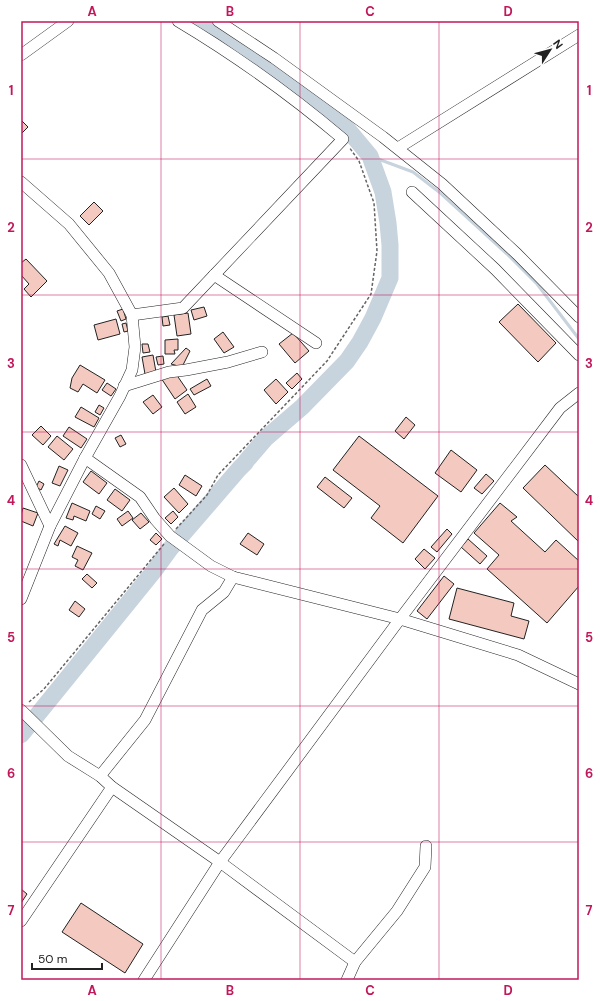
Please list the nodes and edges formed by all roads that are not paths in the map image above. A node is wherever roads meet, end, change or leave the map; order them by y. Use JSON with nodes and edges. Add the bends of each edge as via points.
{"nodes":[{"id":1,"x":68,"y":21,"type":"edge"},
{"id":2,"x":178,"y":21,"type":"edge"},
{"id":3,"x":218,"y":21,"type":"edge"},
{"id":4,"x":579,"y":35,"type":"edge"},
{"id":5,"x":21,"y":55,"type":"edge"},
{"id":6,"x":398,"y":148,"type":"junction"},
{"id":7,"x":21,"y":182,"type":"edge"},
{"id":8,"x":412,"y":192,"type":"dead end"},
{"id":9,"x":214,"y":275,"type":"junction"},
{"id":10,"x":132,"y":315,"type":"junction"},
{"id":11,"x":579,"y":317,"type":"edge"},
{"id":12,"x":316,"y":343,"type":"dead end"},
{"id":13,"x":262,"y":352,"type":"dead end"},
{"id":14,"x":579,"y":355,"type":"edge"},
{"id":15,"x":124,"y":386,"type":"junction"},
{"id":16,"x":579,"y":393,"type":"edge"},
{"id":17,"x":85,"y":458,"type":"junction"},
{"id":18,"x":21,"y":466,"type":"edge"},
{"id":19,"x":50,"y":526,"type":"junction"},
{"id":20,"x":233,"y":578,"type":"junction"},
{"id":21,"x":21,"y":599,"type":"edge"},
{"id":22,"x":400,"y":619,"type":"junction"},
{"id":23,"x":579,"y":684,"type":"edge"},
{"id":24,"x":24,"y":707,"type":"edge"},
{"id":25,"x":100,"y":776,"type":"junction"},
{"id":26,"x":112,"y":787,"type":"junction"},
{"id":27,"x":426,"y":846,"type":"dead end"},
{"id":28,"x":220,"y":862,"type":"junction"},
{"id":29,"x":21,"y":921,"type":"edge"},
{"id":30,"x":355,"y":962,"type":"junction"},
{"id":31,"x":144,"y":980,"type":"edge"},
{"id":32,"x":347,"y":980,"type":"edge"}],
"edges":[{"from":1,"to":5,"type":"street"},
{"from":2,"to":9,"type":"street","via":[[308,109],[343,139]]},
{"from":3,"to":6,"type":"street","via":[[274,58]]},
{"from":4,"to":6,"type":"street"},
{"from":6,"to":11,"type":"street","via":[[442,184],[517,254]]},
{"from":7,"to":10,"type":"street","via":[[69,224],[109,273]]},
{"from":8,"to":14,"type":"street","via":[[495,268]]},
{"from":9,"to":10,"type":"street","via":[[183,308]]},
{"from":9,"to":12,"type":"street"},
{"from":10,"to":15,"type":"street","via":[[135,347],[132,370]]},
{"from":13,"to":15,"type":"street","via":[[228,362],[169,372]]},
{"from":15,"to":17,"type":"street"},
{"from":16,"to":22,"type":"street","via":[[560,408]]},
{"from":17,"to":19,"type":"street"},
{"from":17,"to":20,"type":"street","via":[[140,497],[170,536],[211,566]]},
{"from":18,"to":19,"type":"street"},
{"from":19,"to":21,"type":"street"},
{"from":20,"to":22,"type":"street"},
{"from":20,"to":25,"type":"street","via":[[224,592],[202,610],[145,720]]},
{"from":22,"to":23,"type":"street","via":[[518,655]]},
{"from":22,"to":28,"type":"street"},
{"from":24,"to":25,"type":"street","via":[[68,756]]},
{"from":25,"to":26,"type":"street"},
{"from":26,"to":28,"type":"street"},
{"from":26,"to":29,"type":"street"},
{"from":27,"to":30,"type":"street","via":[[425,867],[397,911]]},
{"from":28,"to":30,"type":"street"},
{"from":28,"to":31,"type":"street"},
{"from":30,"to":32,"type":"street"}]}
